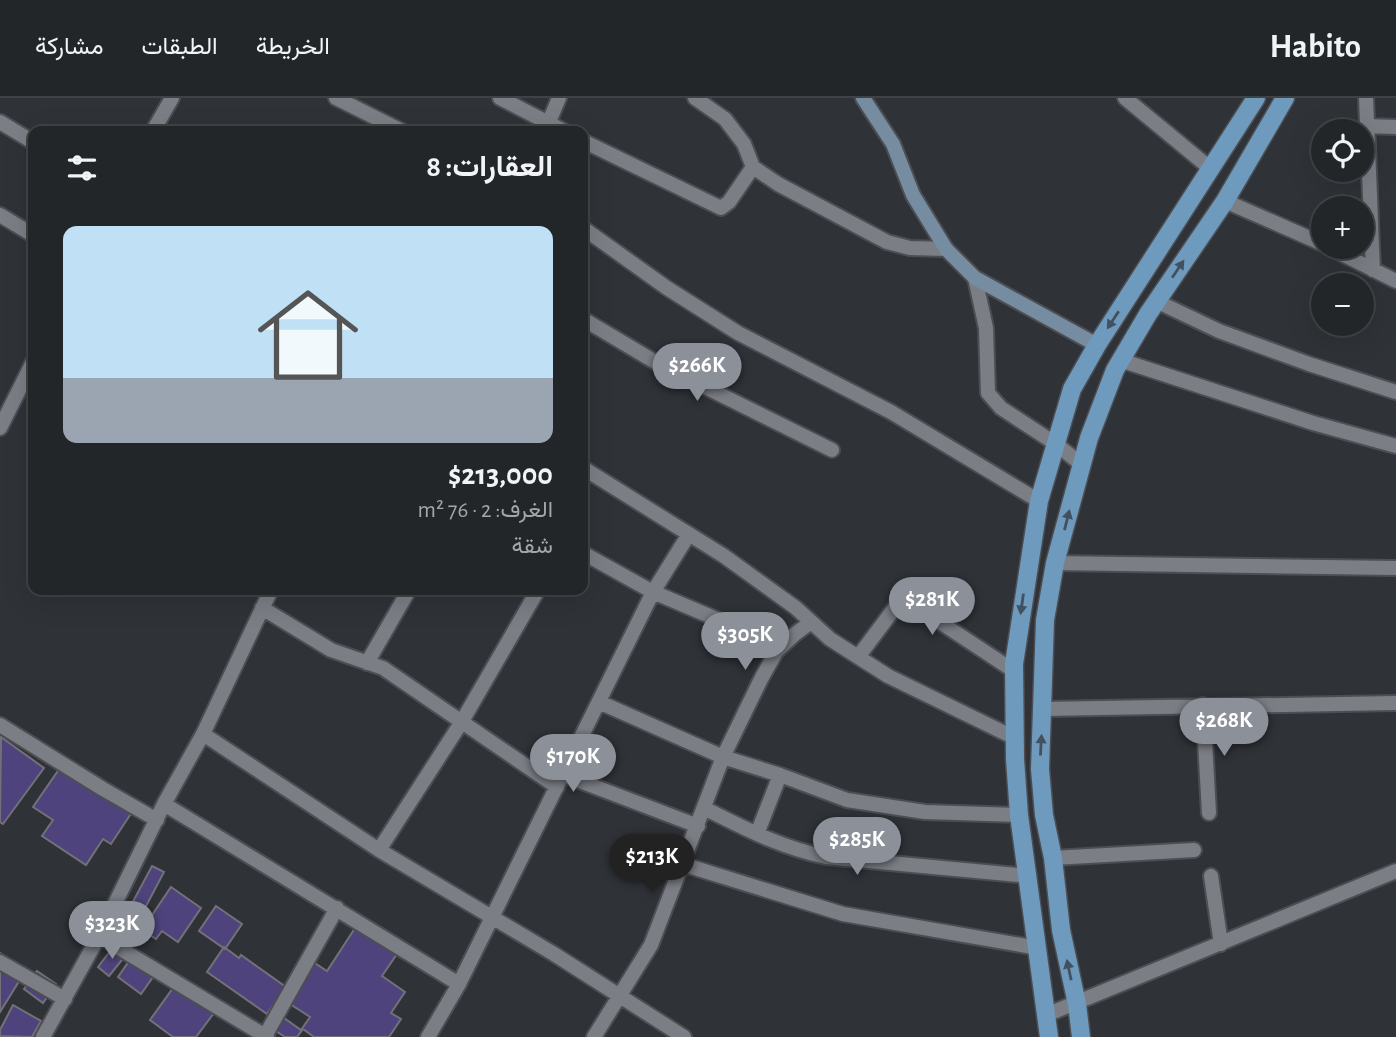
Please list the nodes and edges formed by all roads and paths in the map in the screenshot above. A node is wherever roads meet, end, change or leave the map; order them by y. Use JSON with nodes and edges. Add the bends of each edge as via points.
{"nodes":[{"id":1,"x":172,"y":98,"type":"edge"},
{"id":2,"x":336,"y":98,"type":"edge"},
{"id":3,"x":500,"y":98,"type":"edge"},
{"id":4,"x":559,"y":98,"type":"edge"},
{"id":5,"x":695,"y":98,"type":"edge"},
{"id":6,"x":863,"y":98,"type":"edge"},
{"id":7,"x":1125,"y":98,"type":"edge"},
{"id":8,"x":1256,"y":98,"type":"edge"},
{"id":9,"x":1285,"y":98,"type":"edge"},
{"id":10,"x":1366,"y":98,"type":"edge"},
{"id":11,"x":1367,"y":119,"type":"edge"},
{"id":12,"x":0,"y":122,"type":"edge"},
{"id":13,"x":156,"y":126,"type":"edge"},
{"id":14,"x":387,"y":126,"type":"edge"},
{"id":15,"x":544,"y":126,"type":"edge"},
{"id":16,"x":546,"y":126,"type":"edge"},
{"id":17,"x":1374,"y":126,"type":"edge"},
{"id":18,"x":1396,"y":128,"type":"edge"},
{"id":19,"x":28,"y":139,"type":"edge"},
{"id":20,"x":588,"y":143,"type":"edge"},
{"id":21,"x":753,"y":167,"type":"junction"},
{"id":22,"x":1212,"y":169,"type":"junction"},
{"id":23,"x":1369,"y":182,"type":"edge"},
{"id":24,"x":1225,"y":201,"type":"junction"},
{"id":25,"x":0,"y":215,"type":"edge"},
{"id":26,"x":28,"y":232,"type":"edge"},
{"id":27,"x":588,"y":232,"type":"edge"},
{"id":28,"x":1311,"y":239,"type":"edge"},
{"id":29,"x":946,"y":249,"type":"junction"},
{"id":30,"x":1351,"y":259,"type":"edge"},
{"id":31,"x":1373,"y":270,"type":"junction"},
{"id":32,"x":975,"y":278,"type":"junction"},
{"id":33,"x":1396,"y":281,"type":"edge"},
{"id":34,"x":1156,"y":301,"type":"junction"},
{"id":35,"x":588,"y":321,"type":"edge"},
{"id":36,"x":1097,"y":345,"type":"junction"},
{"id":37,"x":1120,"y":360,"type":"junction"},
{"id":38,"x":28,"y":372,"type":"edge"},
{"id":39,"x":1396,"y":392,"type":"edge"},
{"id":40,"x":0,"y":428,"type":"edge"},
{"id":41,"x":1056,"y":444,"type":"junction"},
{"id":42,"x":1396,"y":446,"type":"edge"},
{"id":43,"x":832,"y":450,"type":"dead end"},
{"id":44,"x":1081,"y":464,"type":"junction"},
{"id":45,"x":588,"y":471,"type":"edge"},
{"id":46,"x":1039,"y":501,"type":"junction"},
{"id":47,"x":689,"y":534,"type":"junction"},
{"id":48,"x":588,"y":556,"type":"edge"},
{"id":49,"x":1055,"y":564,"type":"junction"},
{"id":50,"x":1396,"y":568,"type":"edge"},
{"id":51,"x":653,"y":592,"type":"junction"},
{"id":52,"x":268,"y":595,"type":"edge"},
{"id":53,"x":406,"y":595,"type":"edge"},
{"id":54,"x":535,"y":595,"type":"edge"},
{"id":55,"x":262,"y":608,"type":"junction"},
{"id":56,"x":811,"y":622,"type":"junction"},
{"id":57,"x":726,"y":623,"type":"dead end"},
{"id":58,"x":859,"y":657,"type":"junction"},
{"id":59,"x":368,"y":663,"type":"junction"},
{"id":60,"x":1014,"y":671,"type":"junction"},
{"id":61,"x":599,"y":702,"type":"junction"},
{"id":62,"x":1396,"y":703,"type":"edge"},
{"id":63,"x":1203,"y":705,"type":"junction"},
{"id":64,"x":1043,"y":709,"type":"junction"},
{"id":65,"x":461,"y":723,"type":"junction"},
{"id":66,"x":0,"y":725,"type":"edge"},
{"id":67,"x":202,"y":734,"type":"junction"},
{"id":68,"x":1015,"y":738,"type":"junction"},
{"id":69,"x":723,"y":757,"type":"junction"},
{"id":70,"x":780,"y":775,"type":"junction"},
{"id":71,"x":561,"y":781,"type":"junction"},
{"id":72,"x":164,"y":804,"type":"junction"},
{"id":73,"x":704,"y":808,"type":"junction"},
{"id":74,"x":1209,"y":813,"type":"dead end"},
{"id":75,"x":1020,"y":815,"type":"junction"},
{"id":76,"x":157,"y":820,"type":"junction"},
{"id":77,"x":698,"y":826,"type":"junction"},
{"id":78,"x":757,"y":834,"type":"junction"},
{"id":79,"x":379,"y":850,"type":"junction"},
{"id":80,"x":1194,"y":850,"type":"dead end"},
{"id":81,"x":1053,"y":858,"type":"junction"},
{"id":82,"x":682,"y":864,"type":"junction"},
{"id":83,"x":1396,"y":871,"type":"edge"},
{"id":84,"x":1029,"y":876,"type":"junction"},
{"id":85,"x":1211,"y":876,"type":"dead end"},
{"id":86,"x":337,"y":908,"type":"junction"},
{"id":87,"x":492,"y":918,"type":"junction"},
{"id":88,"x":99,"y":936,"type":"junction"},
{"id":89,"x":1221,"y":944,"type":"junction"},
{"id":90,"x":1038,"y":948,"type":"junction"},
{"id":91,"x":0,"y":962,"type":"edge"},
{"id":92,"x":459,"y":984,"type":"junction"},
{"id":93,"x":621,"y":995,"type":"junction"},
{"id":94,"x":65,"y":999,"type":"junction"},
{"id":95,"x":1077,"y":1004,"type":"junction"},
{"id":96,"x":1046,"y":1015,"type":"junction"},
{"id":97,"x":266,"y":1036,"type":"edge"},
{"id":98,"x":43,"y":1037,"type":"edge"},
{"id":99,"x":428,"y":1037,"type":"edge"},
{"id":100,"x":594,"y":1037,"type":"edge"},
{"id":101,"x":684,"y":1037,"type":"edge"},
{"id":102,"x":1049,"y":1037,"type":"edge"},
{"id":103,"x":1081,"y":1037,"type":"edge"}],
"edges":[{"from":1,"to":13,"type":"street"},
{"from":2,"to":14,"type":"street"},
{"from":3,"to":15,"type":"street"},
{"from":4,"to":16,"type":"street"},
{"from":5,"to":21,"type":"street","via":[[734,130]]},
{"from":6,"to":29,"type":"street","via":[[893,144],[914,195]]},
{"from":7,"to":22,"type":"street"},
{"from":8,"to":22,"type":"main road"},
{"from":9,"to":24,"type":"main road"},
{"from":10,"to":11,"type":"street"},
{"from":12,"to":19,"type":"street"},
{"from":17,"to":18,"type":"street"},
{"from":20,"to":21,"type":"street","via":[[721,208]]},
{"from":21,"to":29,"type":"street","via":[[887,242]]},
{"from":22,"to":36,"type":"main road","one_way":true},
{"from":23,"to":31,"type":"street"},
{"from":24,"to":28,"type":"street"},
{"from":34,"to":24,"type":"main road","one_way":true},
{"from":25,"to":26,"type":"street"},
{"from":27,"to":46,"type":"street","via":[[738,333],[891,412]]},
{"from":29,"to":32,"type":"street"},
{"from":30,"to":31,"type":"street"},
{"from":31,"to":33,"type":"street"},
{"from":32,"to":36,"type":"street"},
{"from":32,"to":41,"type":"street","via":[[986,328],[988,393],[1001,408]]},
{"from":34,"to":37,"type":"main road"},
{"from":34,"to":39,"type":"street","via":[[1219,331]]},
{"from":35,"to":43,"type":"street","via":[[657,363]]},
{"from":36,"to":41,"type":"main road","via":[[1072,389]]},
{"from":37,"to":42,"type":"street"},
{"from":37,"to":44,"type":"main road"},
{"from":38,"to":40,"type":"street"},
{"from":41,"to":44,"type":"street"},
{"from":41,"to":46,"type":"main road"},
{"from":49,"to":44,"type":"main road","one_way":true},
{"from":45,"to":47,"type":"street"},
{"from":46,"to":60,"type":"main road","one_way":true},
{"from":47,"to":51,"type":"street"},
{"from":47,"to":56,"type":"street"},
{"from":48,"to":51,"type":"street"},
{"from":49,"to":50,"type":"street"},
{"from":49,"to":64,"type":"main road","via":[[1045,620]]},
{"from":51,"to":57,"type":"street"},
{"from":51,"to":61,"type":"street"},
{"from":52,"to":55,"type":"street"},
{"from":53,"to":59,"type":"street"},
{"from":54,"to":65,"type":"street"},
{"from":55,"to":59,"type":"street","via":[[331,650]]},
{"from":55,"to":67,"type":"street"},
{"from":56,"to":58,"type":"street"},
{"from":56,"to":69,"type":"street","via":[[776,653]]},
{"from":58,"to":60,"type":"street","via":[[905,599]]},
{"from":58,"to":68,"type":"street"},
{"from":59,"to":65,"type":"street","via":[[383,668]]},
{"from":60,"to":68,"type":"main road"},
{"from":61,"to":69,"type":"street"},
{"from":61,"to":71,"type":"street"},
{"from":62,"to":63,"type":"street"},
{"from":63,"to":64,"type":"street"},
{"from":63,"to":74,"type":"street"},
{"from":81,"to":64,"type":"main road","one_way":true,"via":[[1041,781]]},
{"from":65,"to":71,"type":"street"},
{"from":65,"to":79,"type":"street"},
{"from":66,"to":76,"type":"street"},
{"from":67,"to":72,"type":"street"},
{"from":67,"to":79,"type":"street"},
{"from":68,"to":75,"type":"main road"},
{"from":69,"to":70,"type":"street"},
{"from":69,"to":73,"type":"street"},
{"from":70,"to":75,"type":"street","via":[[883,808]]},
{"from":70,"to":78,"type":"street"},
{"from":71,"to":77,"type":"street"},
{"from":71,"to":87,"type":"street"},
{"from":72,"to":76,"type":"street"},
{"from":72,"to":86,"type":"street"},
{"from":73,"to":77,"type":"street"},
{"from":73,"to":78,"type":"street"},
{"from":75,"to":84,"type":"main road"},
{"from":76,"to":88,"type":"street"},
{"from":77,"to":82,"type":"street"},
{"from":78,"to":84,"type":"street","via":[[779,845],[826,856]]},
{"from":79,"to":87,"type":"street"},
{"from":80,"to":81,"type":"street"},
{"from":95,"to":81,"type":"main road","one_way":true,"via":[[1061,930]]},
{"from":82,"to":90,"type":"street","via":[[844,914]]},
{"from":82,"to":93,"type":"street","via":[[651,946]]},
{"from":83,"to":89,"type":"street"},
{"from":84,"to":90,"type":"main road"},
{"from":85,"to":89,"type":"street"},
{"from":86,"to":92,"type":"street"},
{"from":86,"to":97,"type":"street"},
{"from":87,"to":92,"type":"street"},
{"from":87,"to":93,"type":"street"},
{"from":88,"to":94,"type":"street"},
{"from":88,"to":97,"type":"street"},
{"from":89,"to":95,"type":"street"},
{"from":90,"to":96,"type":"main road"},
{"from":91,"to":94,"type":"street"},
{"from":92,"to":99,"type":"street"},
{"from":93,"to":100,"type":"street"},
{"from":93,"to":101,"type":"street"},
{"from":94,"to":98,"type":"street"},
{"from":95,"to":96,"type":"street"},
{"from":95,"to":103,"type":"main road"},
{"from":96,"to":102,"type":"main road"}]}
